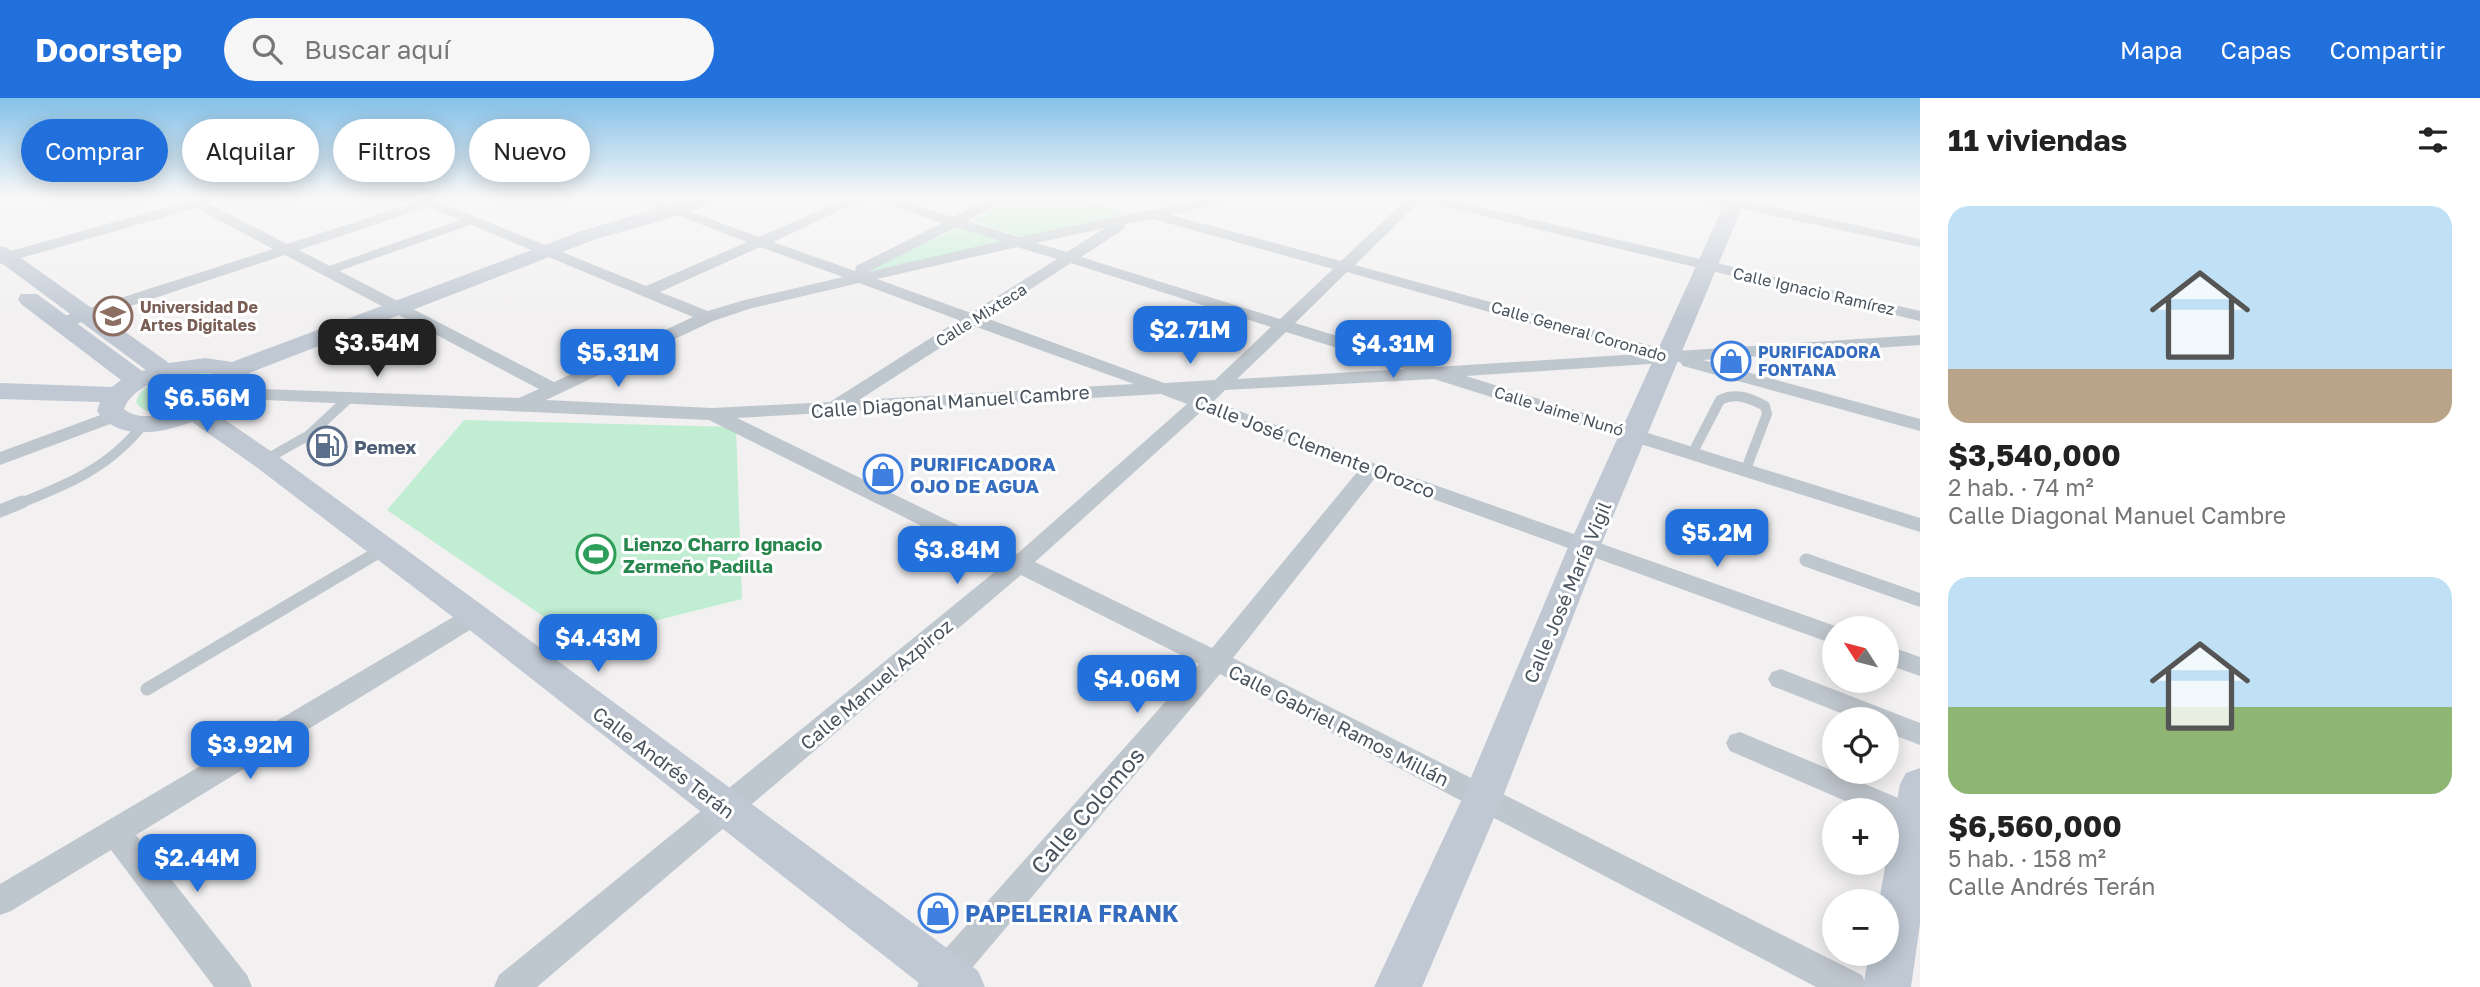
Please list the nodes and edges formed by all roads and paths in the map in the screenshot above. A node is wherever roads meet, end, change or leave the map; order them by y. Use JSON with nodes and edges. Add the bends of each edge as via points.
{"nodes":[{"id":1,"x":70,"y":239,"type":"edge"},
{"id":2,"x":268,"y":239,"type":"edge"},
{"id":3,"x":314,"y":239,"type":"edge"},
{"id":4,"x":417,"y":239,"type":"edge"},
{"id":5,"x":519,"y":239,"type":"edge"},
{"id":6,"x":577,"y":239,"type":"edge"},
{"id":7,"x":753,"y":239,"type":"edge"},
{"id":8,"x":766,"y":239,"type":"edge"},
{"id":9,"x":925,"y":239,"type":"edge"},
{"id":10,"x":1010,"y":239,"type":"edge"},
{"id":11,"x":1030,"y":239,"type":"edge"},
{"id":12,"x":1099,"y":239,"type":"edge"},
{"id":13,"x":1259,"y":239,"type":"edge"},
{"id":14,"x":1373,"y":239,"type":"edge"},
{"id":15,"x":1597,"y":239,"type":"edge"},
{"id":16,"x":1716,"y":239,"type":"edge"},
{"id":17,"x":760,"y":242,"type":"junction"},
{"id":18,"x":1018,"y":242,"type":"junction"},
{"id":19,"x":286,"y":249,"type":"junction"},
{"id":20,"x":547,"y":251,"type":"junction"},
{"id":21,"x":1070,"y":259,"type":"junction"},
{"id":22,"x":2,"y":261,"type":"edge"},
{"id":23,"x":1346,"y":266,"type":"junction"},
{"id":24,"x":1708,"y":266,"type":"junction"},
{"id":25,"x":327,"y":271,"type":"junction"},
{"id":26,"x":855,"y":277,"type":"junction"},
{"id":27,"x":646,"y":292,"type":"junction"},
{"id":28,"x":398,"y":308,"type":"junction"},
{"id":29,"x":87,"y":314,"type":"junction"},
{"id":30,"x":1920,"y":316,"type":"edge"},
{"id":31,"x":707,"y":317,"type":"junction"},
{"id":32,"x":972,"y":321,"type":"junction"},
{"id":33,"x":61,"y":323,"type":"junction"},
{"id":34,"x":1282,"y":326,"type":"junction"},
{"id":35,"x":1920,"y":340,"type":"edge"},
{"id":36,"x":1670,"y":357,"type":"junction"},
{"id":37,"x":165,"y":372,"type":"junction"},
{"id":38,"x":1435,"y":373,"type":"junction"},
{"id":39,"x":232,"y":382,"type":"junction"},
{"id":40,"x":1220,"y":385,"type":"junction"},
{"id":41,"x":1158,"y":387,"type":"junction"},
{"id":42,"x":554,"y":389,"type":"junction"},
{"id":43,"x":0,"y":391,"type":"edge"},
{"id":44,"x":123,"y":398,"type":"junction"},
{"id":45,"x":349,"y":398,"type":"junction"},
{"id":46,"x":1200,"y":402,"type":"junction"},
{"id":47,"x":522,"y":404,"type":"junction"},
{"id":48,"x":833,"y":409,"type":"junction"},
{"id":49,"x":196,"y":413,"type":"junction"},
{"id":50,"x":712,"y":414,"type":"junction"},
{"id":51,"x":145,"y":423,"type":"junction"},
{"id":52,"x":1920,"y":425,"type":"edge"},
{"id":53,"x":1636,"y":434,"type":"junction"},
{"id":54,"x":1693,"y":452,"type":"junction"},
{"id":55,"x":0,"y":460,"type":"edge"},
{"id":56,"x":265,"y":460,"type":"junction"},
{"id":57,"x":1371,"y":469,"type":"junction"},
{"id":58,"x":1746,"y":469,"type":"junction"},
{"id":59,"x":0,"y":511,"type":"edge"},
{"id":60,"x":1920,"y":525,"type":"edge"},
{"id":61,"x":1585,"y":545,"type":"junction"},
{"id":62,"x":382,"y":550,"type":"junction"},
{"id":63,"x":1806,"y":560,"type":"dead end"},
{"id":64,"x":1019,"y":564,"type":"junction"},
{"id":65,"x":1920,"y":600,"type":"edge"},
{"id":66,"x":474,"y":616,"type":"junction"},
{"id":67,"x":1822,"y":631,"type":"edge"},
{"id":68,"x":1899,"y":659,"type":"edge"},
{"id":69,"x":1216,"y":661,"type":"junction"},
{"id":70,"x":1920,"y":667,"type":"edge"},
{"id":71,"x":1781,"y":679,"type":"dead end"},
{"id":72,"x":147,"y":689,"type":"dead end"},
{"id":73,"x":1852,"y":707,"type":"edge"},
{"id":74,"x":1899,"y":726,"type":"edge"},
{"id":75,"x":1920,"y":734,"type":"edge"},
{"id":76,"x":1740,"y":743,"type":"dead end"},
{"id":77,"x":1482,"y":799,"type":"junction"},
{"id":78,"x":726,"y":809,"type":"junction"},
{"id":79,"x":1916,"y":826,"type":"edge"},
{"id":80,"x":116,"y":833,"type":"junction"},
{"id":81,"x":0,"y":901,"type":"edge"},
{"id":82,"x":947,"y":983,"type":"edge"},
{"id":83,"x":235,"y":987,"type":"edge"},
{"id":84,"x":511,"y":987,"type":"edge"},
{"id":85,"x":1398,"y":987,"type":"edge"},
{"id":86,"x":1850,"y":987,"type":"edge"},
{"id":87,"x":1887,"y":987,"type":"edge"}],
"edges":[{"from":1,"to":22,"type":"street"},
{"from":2,"to":19,"type":"street"},
{"from":3,"to":19,"type":"street"},
{"from":4,"to":25,"type":"lane"},
{"from":5,"to":20,"type":"street"},
{"from":6,"to":20,"type":"street"},
{"from":7,"to":17,"type":"street","name":"Calle José Clemente Orozco"},
{"from":8,"to":17,"type":"street"},
{"from":9,"to":26,"type":"street"},
{"from":10,"to":18,"type":"street","name":"Calle Jaime Nunó"},
{"from":11,"to":18,"type":"street"},
{"from":12,"to":21,"type":"street","name":"Calle Mixteca"},
{"from":13,"to":23,"type":"street","name":"Calle General Coronado"},
{"from":14,"to":23,"type":"street","name":"Calle Manuel Azpiroz"},
{"from":15,"to":24,"type":"street","name":"Calle Ignacio Ramírez"},
{"from":16,"to":24,"type":"street","name":"Calle José María Vigil"},
{"from":17,"to":26,"type":"street","name":"Calle José Clemente Orozco"},
{"from":17,"to":27,"type":"street"},
{"from":18,"to":21,"type":"street","name":"Calle Jaime Nunó"},
{"from":18,"to":26,"type":"street"},
{"from":19,"to":25,"type":"street"},
{"from":19,"to":29,"type":"street"},
{"from":20,"to":27,"type":"street"},
{"from":20,"to":28,"type":"street"},
{"from":21,"to":32,"type":"street","name":"Calle Mixteca"},
{"from":21,"to":34,"type":"street","name":"Calle Jaime Nunó"},
{"from":22,"to":29,"type":"street"},
{"from":22,"to":33,"type":"street"},
{"from":23,"to":34,"type":"street","name":"Calle Manuel Azpiroz"},
{"from":23,"to":36,"type":"street","name":"Calle General Coronado"},
{"from":24,"to":30,"type":"street","name":"Calle Ignacio Ramírez"},
{"from":24,"to":36,"type":"street","name":"Calle José María Vigil"},
{"from":25,"to":28,"type":"street"},
{"from":26,"to":31,"type":"street"},
{"from":26,"to":32,"type":"street","name":"Calle José Clemente Orozco"},
{"from":27,"to":31,"type":"street"},
{"from":28,"to":39,"type":"street"},
{"from":28,"to":42,"type":"street"},
{"from":29,"to":33,"type":"street"},
{"from":29,"to":37,"type":"street"},
{"from":31,"to":42,"type":"street"},
{"from":32,"to":41,"type":"street","name":"Calle José Clemente Orozco"},
{"from":32,"to":48,"type":"street","name":"Calle Mixteca"},
{"from":33,"to":44,"type":"street"},
{"from":34,"to":38,"type":"street","name":"Calle Jaime Nunó"},
{"from":34,"to":40,"type":"street","name":"Calle Manuel Azpiroz"},
{"from":35,"to":36,"type":"street","name":"Calle Diagonal Manuel Cambre"},
{"from":36,"to":38,"type":"street","name":"Calle Diagonal Manuel Cambre"},
{"from":36,"to":52,"type":"street","name":"Calle General Coronado"},
{"from":36,"to":53,"type":"street","name":"Calle José María Vigil"},
{"from":37,"to":39,"type":"street","via":[[206,365]]},
{"from":37,"to":44,"type":"street"},
{"from":38,"to":40,"type":"street","name":"Calle Diagonal Manuel Cambre"},
{"from":38,"to":53,"type":"street","name":"Calle Jaime Nunó"},
{"from":39,"to":45,"type":"street","name":"Calle Diagonal Manuel Cambre"},
{"from":39,"to":49,"type":"street"},
{"from":40,"to":41,"type":"street","name":"Calle Diagonal Manuel Cambre"},
{"from":40,"to":46,"type":"street","name":"Calle Manuel Azpiroz"},
{"from":41,"to":46,"type":"street","name":"Calle José Clemente Orozco"},
{"from":41,"to":48,"type":"street","name":"Calle Diagonal Manuel Cambre"},
{"from":42,"to":47,"type":"street"},
{"from":43,"to":44,"type":"street"},
{"from":44,"to":51,"type":"street","via":[[130,423]]},
{"from":44,"to":55,"type":"street"},
{"from":45,"to":47,"type":"street","name":"Calle Diagonal Manuel Cambre"},
{"from":45,"to":56,"type":"lane","via":[[309,435]]},
{"from":46,"to":57,"type":"street","name":"Calle José Clemente Orozco"},
{"from":46,"to":64,"type":"street","name":"Calle Manuel Azpiroz"},
{"from":47,"to":50,"type":"street","name":"Calle Diagonal Manuel Cambre"},
{"from":48,"to":50,"type":"street","name":"Calle Diagonal Manuel Cambre"},
{"from":49,"to":51,"type":"street"},
{"from":49,"to":56,"type":"street","name":"Calle Andrés Terán"},
{"from":50,"to":64,"type":"street","name":"Calle Gabriel Ramos Millán"},
{"from":51,"to":59,"type":"lane","via":[[112,461]]},
{"from":53,"to":54,"type":"street","name":"Calle Jaime Nunó"},
{"from":53,"to":61,"type":"street","name":"Calle José María Vigil"},
{"from":54,"to":58,"type":"street","name":"Calle Jaime Nunó"},
{"from":54,"to":58,"type":"lane","via":[[1720,400],[1741,396],[1765,407],[1767,414]]},
{"from":56,"to":62,"type":"street","name":"Calle Andrés Terán"},
{"from":57,"to":61,"type":"street","name":"Calle José Clemente Orozco"},
{"from":57,"to":69,"type":"street","name":"Calle Colomos"},
{"from":58,"to":60,"type":"street","name":"Calle Jaime Nunó"},
{"from":61,"to":67,"type":"street","name":"Calle José Clemente Orozco"},
{"from":61,"to":77,"type":"street","name":"Calle José María Vigil"},
{"from":62,"to":66,"type":"street","name":"Calle Andrés Terán"},
{"from":62,"to":72,"type":"lane"},
{"from":63,"to":65,"type":"lane"},
{"from":64,"to":69,"type":"street","name":"Calle Gabriel Ramos Millán"},
{"from":64,"to":78,"type":"street","name":"Calle Manuel Azpiroz"},
{"from":66,"to":78,"type":"street","name":"Calle Andrés Terán"},
{"from":66,"to":80,"type":"street"},
{"from":68,"to":70,"type":"street"},
{"from":69,"to":77,"type":"street","name":"Calle Gabriel Ramos Millán"},
{"from":69,"to":82,"type":"street","name":"Calle Colomos"},
{"from":71,"to":73,"type":"street"},
{"from":74,"to":75,"type":"street"},
{"from":76,"to":79,"type":"street"},
{"from":77,"to":85,"type":"street","name":"Calle José María Vigil"},
{"from":77,"to":86,"type":"street","name":"Calle Gabriel Ramos Millán"},
{"from":78,"to":82,"type":"street","name":"Calle Andrés Terán"},
{"from":78,"to":84,"type":"street","name":"Calle Manuel Azpiroz"},
{"from":79,"to":87,"type":"street"},
{"from":80,"to":81,"type":"street"},
{"from":80,"to":83,"type":"street"}]}
